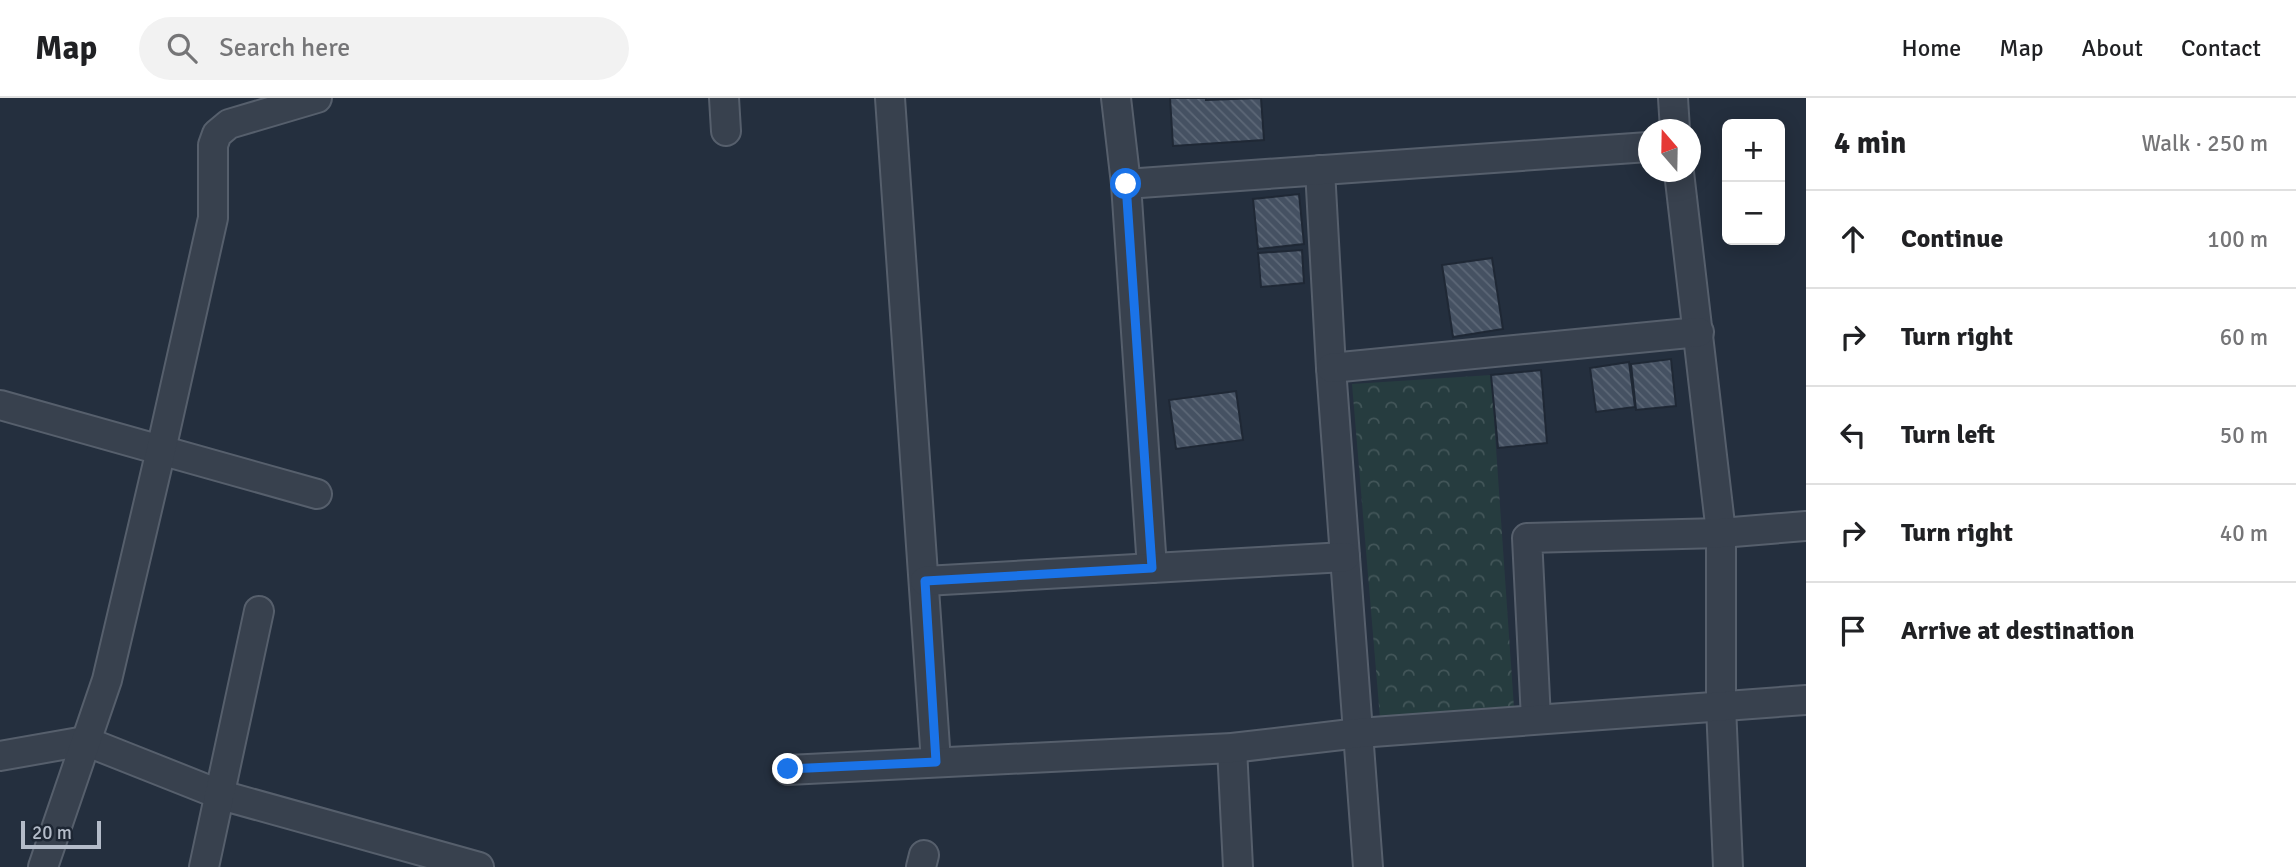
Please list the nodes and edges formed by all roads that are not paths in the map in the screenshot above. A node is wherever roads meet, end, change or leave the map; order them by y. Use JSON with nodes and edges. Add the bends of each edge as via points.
{"nodes":[{"id":1,"x":317,"y":98,"type":"edge"},
{"id":2,"x":724,"y":98,"type":"edge"},
{"id":3,"x":890,"y":98,"type":"edge"},
{"id":4,"x":1116,"y":98,"type":"edge"},
{"id":5,"x":1673,"y":98,"type":"edge"},
{"id":6,"x":1674,"y":119,"type":"edge"},
{"id":7,"x":726,"y":131,"type":"dead end"},
{"id":8,"x":1638,"y":148,"type":"edge"},
{"id":9,"x":1320,"y":170,"type":"junction"},
{"id":10,"x":1680,"y":182,"type":"edge"},
{"id":11,"x":1126,"y":184,"type":"junction"},
{"id":12,"x":1699,"y":332,"type":"junction"},
{"id":13,"x":1331,"y":368,"type":"junction"},
{"id":14,"x":0,"y":405,"type":"edge"},
{"id":15,"x":161,"y":450,"type":"junction"},
{"id":16,"x":317,"y":494,"type":"dead end"},
{"id":17,"x":1806,"y":526,"type":"edge"},
{"id":18,"x":1721,"y":533,"type":"junction"},
{"id":19,"x":1345,"y":557,"type":"junction"},
{"id":20,"x":1152,"y":568,"type":"junction"},
{"id":21,"x":925,"y":581,"type":"junction"},
{"id":22,"x":259,"y":611,"type":"dead end"},
{"id":23,"x":1806,"y":699,"type":"edge"},
{"id":24,"x":1721,"y":706,"type":"junction"},
{"id":25,"x":1536,"y":719,"type":"junction"},
{"id":26,"x":1359,"y":733,"type":"junction"},
{"id":27,"x":85,"y":741,"type":"junction"},
{"id":28,"x":1232,"y":748,"type":"junction"},
{"id":29,"x":0,"y":756,"type":"edge"},
{"id":30,"x":936,"y":762,"type":"junction"},
{"id":31,"x":788,"y":769,"type":"dead end"},
{"id":32,"x":221,"y":795,"type":"junction"},
{"id":33,"x":403,"y":857,"type":"edge"},
{"id":34,"x":43,"y":867,"type":"edge"},
{"id":35,"x":204,"y":867,"type":"edge"},
{"id":36,"x":479,"y":867,"type":"edge"},
{"id":37,"x":1238,"y":867,"type":"edge"},
{"id":38,"x":1368,"y":867,"type":"edge"},
{"id":39,"x":1728,"y":867,"type":"edge"}],
"edges":[{"from":1,"to":15,"type":"street","via":[[229,124],[217,134],[212,152],[213,218]]},
{"from":2,"to":7,"type":"street"},
{"from":3,"to":21,"type":"street"},
{"from":4,"to":11,"type":"street"},
{"from":5,"to":6,"type":"street"},
{"from":8,"to":9,"type":"street"},
{"from":9,"to":11,"type":"street"},
{"from":9,"to":13,"type":"street"},
{"from":10,"to":12,"type":"street"},
{"from":11,"to":20,"type":"street"},
{"from":12,"to":13,"type":"street"},
{"from":12,"to":18,"type":"street"},
{"from":13,"to":19,"type":"street"},
{"from":14,"to":15,"type":"street"},
{"from":15,"to":16,"type":"street"},
{"from":15,"to":27,"type":"street","via":[[107,680]]},
{"from":17,"to":18,"type":"street"},
{"from":18,"to":24,"type":"street"},
{"from":18,"to":25,"type":"street","via":[[1527,538]]},
{"from":19,"to":20,"type":"street"},
{"from":19,"to":26,"type":"street"},
{"from":20,"to":21,"type":"street"},
{"from":21,"to":30,"type":"street"},
{"from":22,"to":32,"type":"street"},
{"from":23,"to":24,"type":"street"},
{"from":24,"to":25,"type":"street"},
{"from":24,"to":39,"type":"street"},
{"from":25,"to":26,"type":"street"},
{"from":26,"to":28,"type":"street"},
{"from":26,"to":38,"type":"street"},
{"from":27,"to":29,"type":"street"},
{"from":27,"to":32,"type":"street"},
{"from":27,"to":34,"type":"street"},
{"from":28,"to":30,"type":"street"},
{"from":28,"to":37,"type":"street"},
{"from":30,"to":31,"type":"street"},
{"from":32,"to":33,"type":"street"},
{"from":32,"to":35,"type":"street"},
{"from":33,"to":36,"type":"street"}]}
